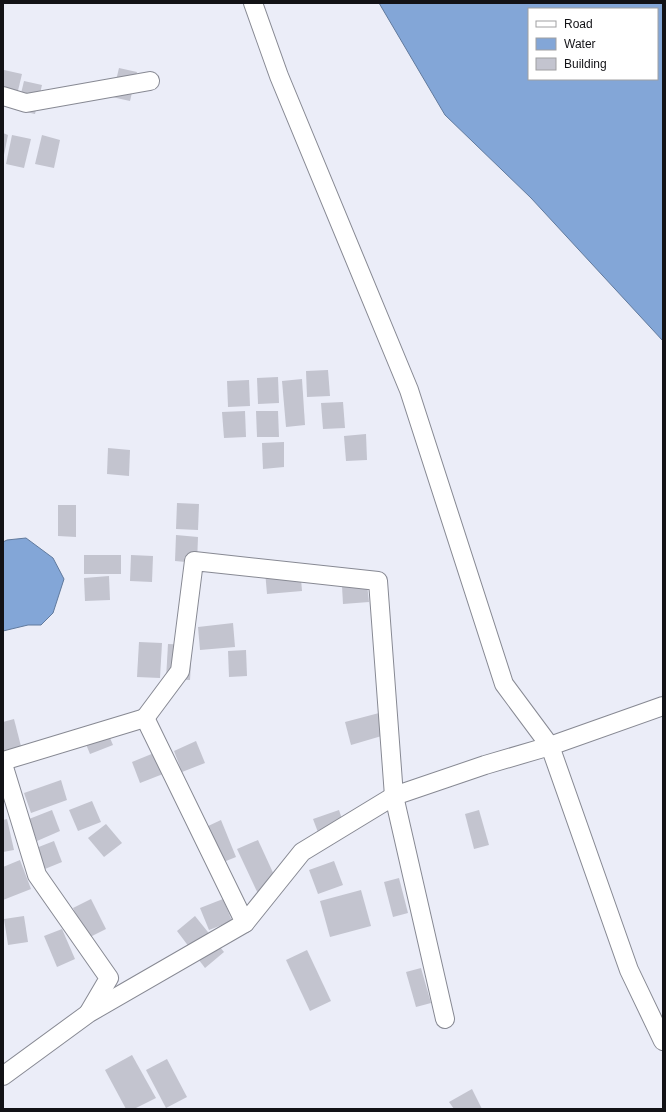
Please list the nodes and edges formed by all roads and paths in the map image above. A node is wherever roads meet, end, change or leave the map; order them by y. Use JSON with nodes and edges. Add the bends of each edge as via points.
{"nodes":[{"id":1,"x":253,"y":3,"type":"edge"},
{"id":2,"x":150,"y":80,"type":"dead end"},
{"id":3,"x":3,"y":96,"type":"edge"},
{"id":4,"x":663,"y":706,"type":"edge"},
{"id":5,"x":145,"y":718,"type":"junction"},
{"id":6,"x":550,"y":746,"type":"junction"},
{"id":7,"x":3,"y":761,"type":"edge"},
{"id":8,"x":3,"y":764,"type":"edge"},
{"id":9,"x":394,"y":796,"type":"junction"},
{"id":10,"x":245,"y":923,"type":"junction"},
{"id":11,"x":89,"y":1013,"type":"junction"},
{"id":12,"x":445,"y":1019,"type":"dead end"},
{"id":13,"x":663,"y":1041,"type":"edge"},
{"id":14,"x":3,"y":1076,"type":"edge"}],
"edges":[{"from":1,"to":6,"type":"street","via":[[278,76],[409,390],[504,684]]},
{"from":2,"to":3,"type":"street","via":[[26,103]]},
{"from":4,"to":6,"type":"street"},
{"from":5,"to":7,"type":"street"},
{"from":5,"to":9,"type":"street","via":[[180,671],[194,561],[378,581]]},
{"from":5,"to":10,"type":"street"},
{"from":6,"to":9,"type":"street"},
{"from":6,"to":13,"type":"street","via":[[629,970]]},
{"from":8,"to":11,"type":"street","via":[[37,875],[109,978]]},
{"from":9,"to":10,"type":"street","via":[[302,852]]},
{"from":9,"to":12,"type":"street"},
{"from":10,"to":11,"type":"street"},
{"from":11,"to":14,"type":"street"}]}
